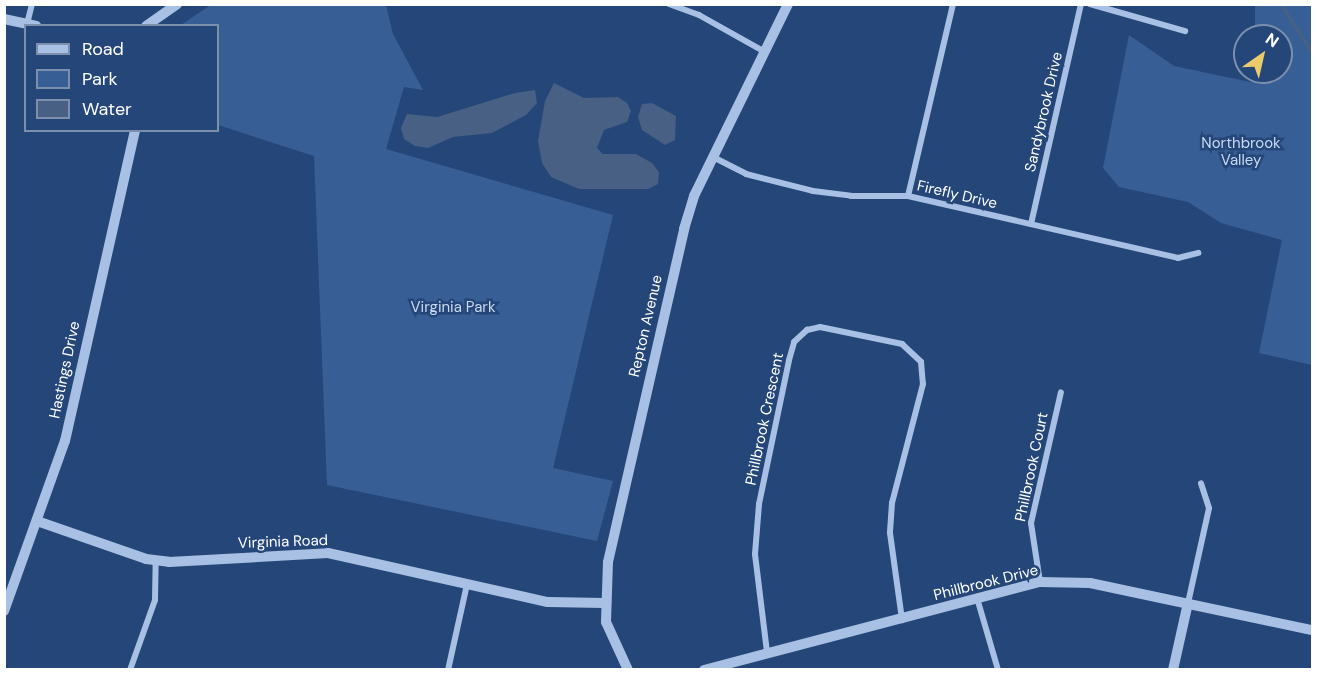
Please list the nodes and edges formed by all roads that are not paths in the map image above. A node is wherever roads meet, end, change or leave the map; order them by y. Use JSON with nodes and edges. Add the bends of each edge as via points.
{"nodes":[{"id":1,"x":32,"y":4,"type":"edge"},
{"id":2,"x":177,"y":4,"type":"edge"},
{"id":3,"x":669,"y":4,"type":"edge"},
{"id":4,"x":788,"y":4,"type":"edge"},
{"id":5,"x":953,"y":4,"type":"edge"},
{"id":6,"x":1081,"y":4,"type":"edge"},
{"id":7,"x":1090,"y":4,"type":"edge"},
{"id":8,"x":4,"y":19,"type":"edge"},
{"id":9,"x":27,"y":24,"type":"edge"},
{"id":10,"x":32,"y":24,"type":"edge"},
{"id":11,"x":149,"y":24,"type":"edge"},
{"id":12,"x":1185,"y":31,"type":"dead end"},
{"id":13,"x":765,"y":52,"type":"junction"},
{"id":14,"x":135,"y":132,"type":"edge"},
{"id":15,"x":713,"y":157,"type":"junction"},
{"id":16,"x":908,"y":196,"type":"junction"},
{"id":17,"x":1031,"y":224,"type":"junction"},
{"id":18,"x":1197,"y":253,"type":"dead end"},
{"id":19,"x":1061,"y":392,"type":"dead end"},
{"id":20,"x":1201,"y":483,"type":"dead end"},
{"id":21,"x":37,"y":521,"type":"junction"},
{"id":22,"x":156,"y":561,"type":"junction"},
{"id":23,"x":1040,"y":582,"type":"junction"},
{"id":24,"x":467,"y":584,"type":"junction"},
{"id":25,"x":977,"y":598,"type":"junction"},
{"id":26,"x":604,"y":603,"type":"junction"},
{"id":27,"x":1188,"y":603,"type":"junction"},
{"id":28,"x":4,"y":611,"type":"edge"},
{"id":29,"x":902,"y":620,"type":"junction"},
{"id":30,"x":1312,"y":630,"type":"edge"},
{"id":31,"x":767,"y":652,"type":"junction"},
{"id":32,"x":130,"y":669,"type":"edge"},
{"id":33,"x":448,"y":669,"type":"edge"},
{"id":34,"x":628,"y":669,"type":"edge"},
{"id":35,"x":704,"y":669,"type":"edge"},
{"id":36,"x":998,"y":669,"type":"edge"},
{"id":37,"x":1173,"y":669,"type":"edge"}],
"edges":[{"from":1,"to":10,"type":"street"},
{"from":2,"to":11,"type":"street"},
{"from":3,"to":13,"type":"street","via":[[699,15]]},
{"from":4,"to":13,"type":"street","name":"Repton Avenue"},
{"from":5,"to":16,"type":"street"},
{"from":6,"to":17,"type":"street","name":"Sandybrook Drive"},
{"from":7,"to":12,"type":"street"},
{"from":8,"to":9,"type":"street"},
{"from":13,"to":15,"type":"street","name":"Repton Avenue"},
{"from":14,"to":21,"type":"street","name":"Hastings Drive","via":[[65,441]]},
{"from":15,"to":16,"type":"street","name":"Firefly Drive","via":[[746,174],[813,191],[850,196]]},
{"from":15,"to":26,"type":"street","name":"Repton Avenue","via":[[694,196],[684,229],[608,562]]},
{"from":16,"to":17,"type":"street","name":"Firefly Drive"},
{"from":17,"to":18,"type":"street","name":"Firefly Drive","via":[[1178,258]]},
{"from":19,"to":23,"type":"street","name":"Phillbrook Court","via":[[1031,523]]},
{"from":20,"to":27,"type":"street","via":[[1209,508]]},
{"from":21,"to":22,"type":"street","name":"Virginia Road"},
{"from":21,"to":28,"type":"street","name":"Hastings Drive"},
{"from":22,"to":24,"type":"street","name":"Virginia Road","via":[[328,553]]},
{"from":22,"to":32,"type":"street","via":[[155,600]]},
{"from":23,"to":25,"type":"street","name":"Phillbrook Drive"},
{"from":23,"to":27,"type":"street","name":"Phillbrook Drive","via":[[1090,583]]},
{"from":24,"to":26,"type":"street","name":"Virginia Road","via":[[548,602]]},
{"from":24,"to":33,"type":"street"},
{"from":25,"to":29,"type":"street","name":"Phillbrook Drive"},
{"from":25,"to":36,"type":"street"},
{"from":26,"to":34,"type":"street","name":"Repton Avenue","via":[[616,649]]},
{"from":27,"to":30,"type":"street","name":"Phillbrook Drive"},
{"from":27,"to":37,"type":"street"},
{"from":29,"to":31,"type":"street","name":"Phillbrook Drive"},
{"from":29,"to":31,"type":"street","name":"Phillbrook Crescent","via":[[890,533],[892,504],[923,384],[921,362],[902,344],[820,327],[807,330],[794,342],[789,360],[759,504],[754,554]]},
{"from":31,"to":35,"type":"street","name":"Phillbrook Drive"}]}
